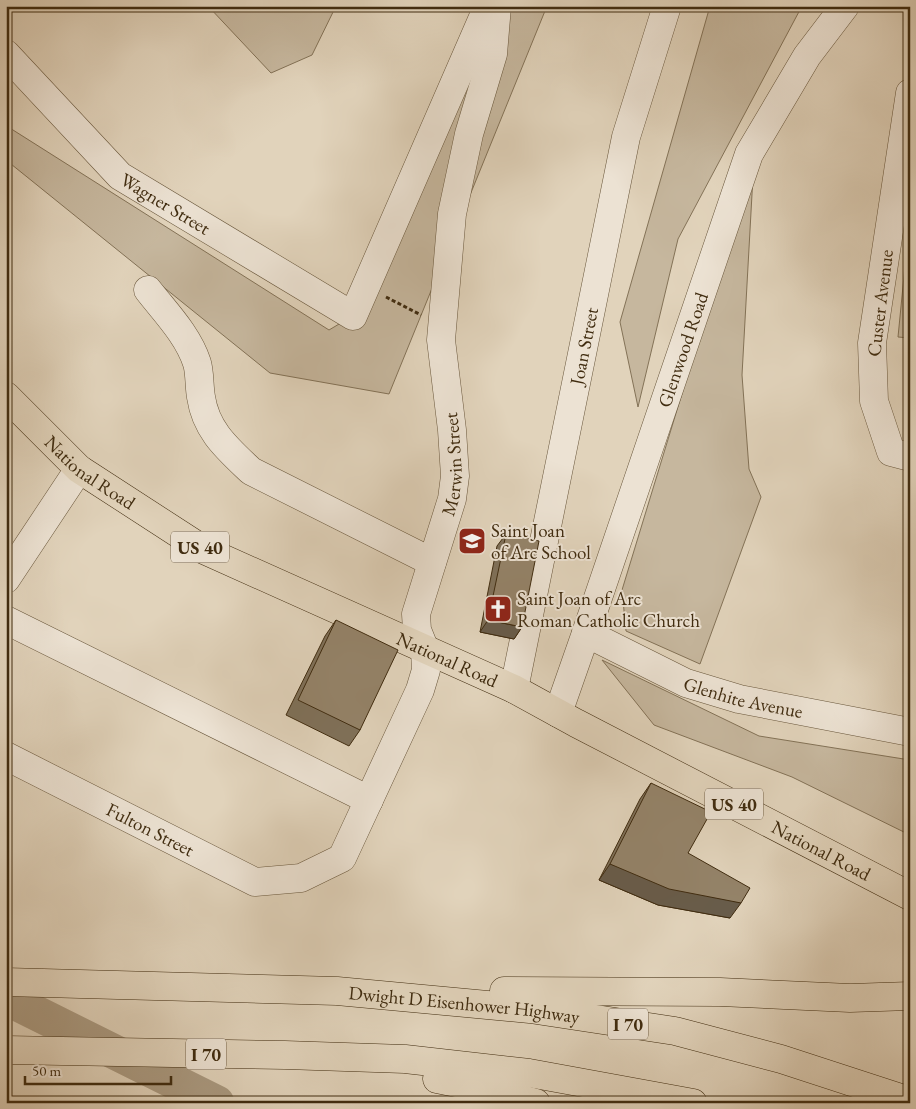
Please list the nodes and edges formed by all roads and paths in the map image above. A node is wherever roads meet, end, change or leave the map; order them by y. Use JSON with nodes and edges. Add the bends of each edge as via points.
{"nodes":[{"id":1,"x":488,"y":6,"type":"edge"},
{"id":2,"x":497,"y":6,"type":"edge"},
{"id":3,"x":667,"y":6,"type":"edge"},
{"id":4,"x":845,"y":6,"type":"edge"},
{"id":5,"x":6,"y":54,"type":"edge"},
{"id":6,"x":910,"y":92,"type":"edge"},
{"id":7,"x":366,"y":286,"type":"junction"},
{"id":8,"x":148,"y":290,"type":"dead end"},
{"id":9,"x":442,"y":326,"type":"junction"},
{"id":10,"x":6,"y":396,"type":"edge"},
{"id":11,"x":900,"y":454,"type":"edge"},
{"id":12,"x":79,"y":469,"type":"junction"},
{"id":13,"x":432,"y":562,"type":"junction"},
{"id":14,"x":6,"y":579,"type":"edge"},
{"id":15,"x":6,"y":620,"type":"edge"},
{"id":16,"x":586,"y":633,"type":"junction"},
{"id":17,"x":425,"y":650,"type":"junction"},
{"id":18,"x":514,"y":689,"type":"junction"},
{"id":19,"x":558,"y":713,"type":"junction"},
{"id":20,"x":910,"y":732,"type":"edge"},
{"id":21,"x":6,"y":756,"type":"edge"},
{"id":22,"x":369,"y":800,"type":"junction"},
{"id":23,"x":301,"y":878,"type":"joint"},
{"id":24,"x":910,"y":896,"type":"edge"},
{"id":25,"x":910,"y":979,"type":"edge"},
{"id":26,"x":6,"y":982,"type":"edge"},
{"id":27,"x":337,"y":991,"type":"junction"},
{"id":28,"x":910,"y":996,"type":"edge"},
{"id":29,"x":866,"y":998,"type":"junction"},
{"id":30,"x":6,"y":1050,"type":"edge"},
{"id":31,"x":404,"y":1066,"type":"junction"},
{"id":32,"x":910,"y":1101,"type":"edge"},
{"id":33,"x":536,"y":1103,"type":"edge"},
{"id":34,"x":693,"y":1103,"type":"edge"}],
"edges":[{"from":1,"to":7,"type":"street"},
{"from":2,"to":9,"type":"street","name":"Merwin Street","via":[[493,54],[468,134],[452,214]]},
{"from":3,"to":18,"type":"street","name":"Joan Street","via":[[626,137]]},
{"from":4,"to":16,"type":"street","name":"Glenwood Road","via":[[807,56],[749,154]]},
{"from":5,"to":7,"type":"street","name":"Wagner Street","via":[[120,176],[353,316]]},
{"from":6,"to":11,"type":"street","name":"Custer Avenue","via":[[872,343],[874,401]]},
{"from":7,"to":9,"type":"path"},
{"from":8,"to":13,"type":"street","via":[[188,344],[197,363],[201,399],[210,427],[251,471]]},
{"from":9,"to":13,"type":"street","name":"Merwin Street","via":[[455,476],[452,498]]},
{"from":10,"to":12,"type":"main road","name":"National Road","number":"US 40"},
{"from":12,"to":14,"type":"street"},
{"from":12,"to":17,"type":"main road","name":"National Road","number":"US 40","via":[[204,550]]},
{"from":13,"to":17,"type":"street","name":"Merwin Street","via":[[416,614],[417,630]]},
{"from":15,"to":22,"type":"street"},
{"from":16,"to":19,"type":"street","name":"Glenwood Road"},
{"from":16,"to":20,"type":"street","name":"Glenhite Avenue","via":[[686,683],[739,699]]},
{"from":17,"to":18,"type":"main road","name":"National Road","number":"US 40"},
{"from":17,"to":22,"type":"street","name":"Merwin Street","via":[[426,670],[420,690]]},
{"from":18,"to":19,"type":"main road","name":"National Road","number":"US 40"},
{"from":19,"to":24,"type":"main road","name":"National Road","number":"US 40"},
{"from":21,"to":23,"type":"street","name":"Fulton Street","via":[[255,882]]},
{"from":22,"to":23,"type":"street","name":"Merwin Street","via":[[342,858]]},
{"from":25,"to":29,"type":"main road"},
{"from":26,"to":27,"type":"main road","name":"Dwight D Eisenhower Highway","number":"I 70"},
{"from":27,"to":29,"type":"main road","via":[[720,992]]},
{"from":27,"to":32,"type":"main road","name":"Dwight D Eisenhower Highway","number":"I 70","via":[[530,1009],[675,1031],[781,1059]]},
{"from":28,"to":29,"type":"main road"},
{"from":30,"to":31,"type":"main road","number":"I 70","via":[[285,1055]]},
{"from":31,"to":33,"type":"main road"},
{"from":31,"to":34,"type":"main road","via":[[529,1073]]}]}
